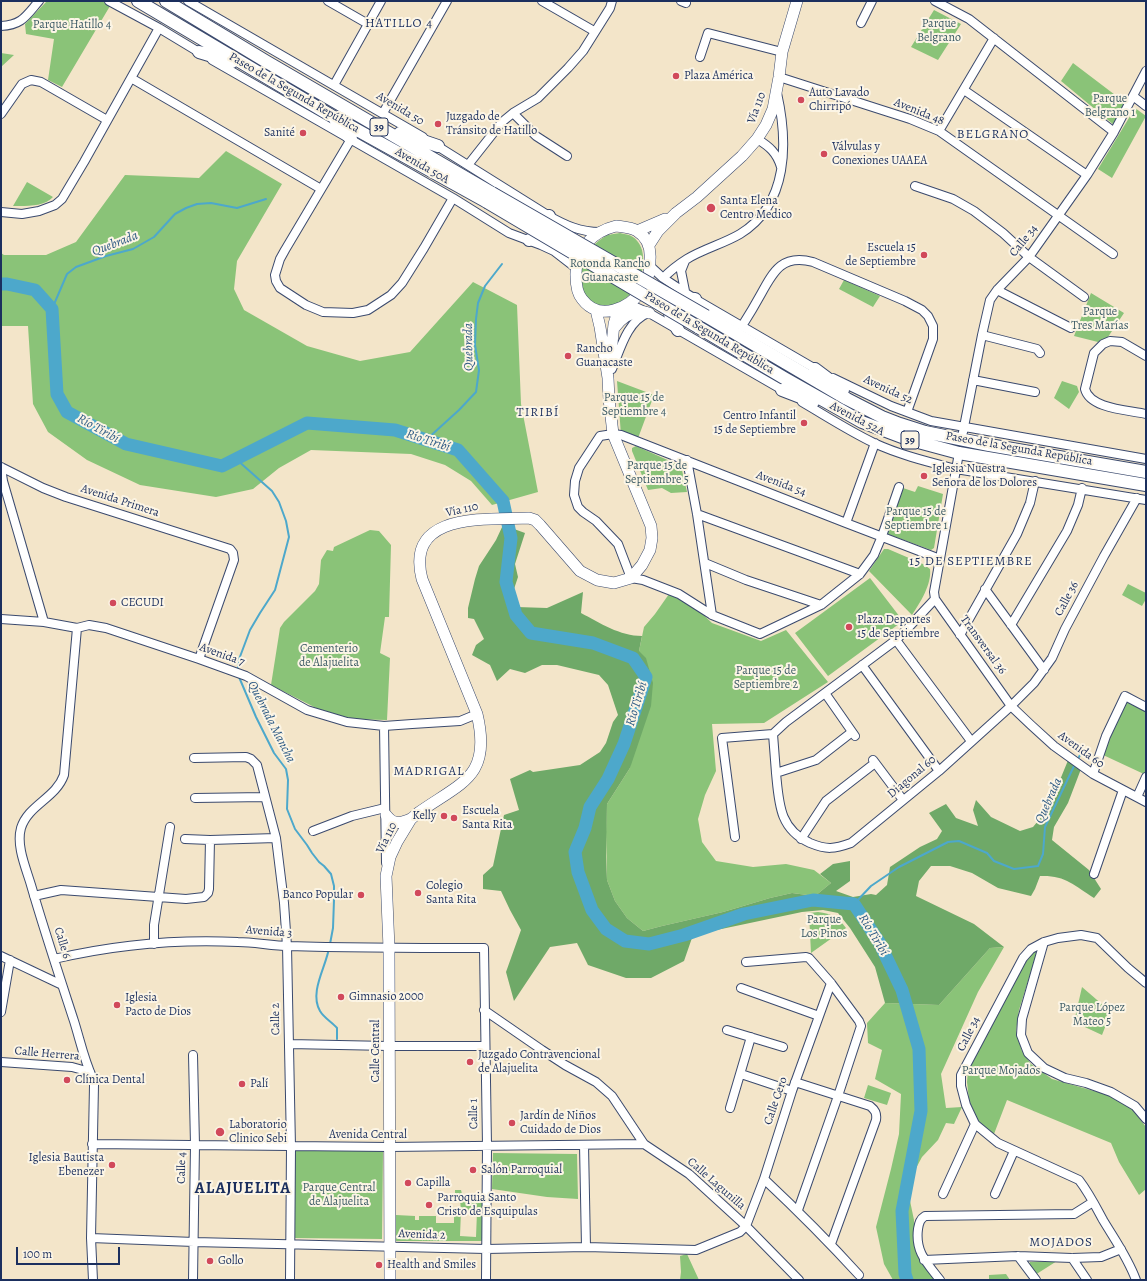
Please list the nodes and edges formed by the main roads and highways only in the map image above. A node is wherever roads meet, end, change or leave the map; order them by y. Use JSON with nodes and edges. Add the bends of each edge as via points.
{"nodes":[{"id":1,"x":138,"y":1,"type":"edge"},
{"id":2,"x":166,"y":1,"type":"edge"},
{"id":3,"x":797,"y":1,"type":"edge"},
{"id":4,"x":199,"y":52,"type":"road end"},
{"id":5,"x":246,"y":65,"type":"junction"},
{"id":6,"x":330,"y":115,"type":"junction"},
{"id":7,"x":373,"y":123,"type":"junction"},
{"id":8,"x":351,"y":139,"type":"road end"},
{"id":9,"x":438,"y":146,"type":"road end"},
{"id":10,"x":489,"y":198,"type":"junction"},
{"id":11,"x":676,"y":213,"type":"junction"},
{"id":12,"x":549,"y":216,"type":"road end"},
{"id":13,"x":637,"y":231,"type":"junction"},
{"id":14,"x":529,"y":240,"type":"road end"},
{"id":15,"x":649,"y":245,"type":"junction"},
{"id":16,"x":695,"y":299,"type":"road end"},
{"id":17,"x":624,"y":306,"type":"junction"},
{"id":18,"x":596,"y":310,"type":"junction"},
{"id":19,"x":649,"y":313,"type":"road end"},
{"id":20,"x":678,"y":330,"type":"road end"},
{"id":21,"x":613,"y":336,"type":"junction"},
{"id":22,"x":815,"y":369,"type":"road end"},
{"id":23,"x":608,"y":378,"type":"junction"},
{"id":24,"x":782,"y":390,"type":"road end"},
{"id":25,"x":882,"y":417,"type":"junction"},
{"id":26,"x":862,"y":422,"type":"junction"},
{"id":27,"x":1146,"y":472,"type":"edge"},
{"id":28,"x":1146,"y":485,"type":"edge"},
{"id":29,"x":386,"y":812,"type":"road end"},
{"id":30,"x":411,"y":819,"type":"junction"},
{"id":31,"x":386,"y":876,"type":"joint"},
{"id":32,"x":390,"y":1280,"type":"edge"}],
"edges":[{"from":1,"to":5,"type":"highway","name":"Paseo de la Segunda República","number":"39"},
{"from":2,"to":7,"type":"highway","name":"Paseo de la Segunda República","number":"39"},
{"from":3,"to":11,"type":"main road","name":"Vía 110","via":[[782,52],[777,91],[766,125],[757,139],[728,168]]},
{"from":4,"to":5,"type":"highway"},
{"from":5,"to":6,"type":"highway","name":"Paseo de la Segunda República","number":"39"},
{"from":6,"to":8,"type":"highway"},
{"from":6,"to":10,"type":"highway","name":"Paseo de la Segunda República","number":"39"},
{"from":7,"to":9,"type":"highway"},
{"from":7,"to":10,"type":"highway","name":"Paseo de la Segunda República","number":"39"},
{"from":10,"to":25,"type":"highway","name":"Paseo de la Segunda República","number":"39","bridge":true,"via":[[706,316],[822,386]]},
{"from":10,"to":26,"type":"highway","name":"Paseo de la Segunda República","number":"39","bridge":true,"via":[[698,327]]},
{"from":11,"to":13,"type":"main road","name":"Vía 110"},
{"from":11,"to":15,"type":"main road","name":"Vía 110","via":[[658,231]]},
{"from":12,"to":14,"type":"highway","via":[[544,233]]},
{"from":13,"to":15,"type":"main road"},
{"from":13,"to":18,"type":"main road","via":[[616,226],[591,238],[582,250],[576,268],[576,285],[580,298]]},
{"from":15,"to":17,"type":"main road","via":[[649,276],[634,300]]},
{"from":16,"to":20,"type":"highway","via":[[682,299],[672,306],[672,319]]},
{"from":17,"to":18,"type":"main road","via":[[606,312]]},
{"from":17,"to":21,"type":"main road","via":[[614,324]]},
{"from":18,"to":23,"type":"main road"},
{"from":19,"to":21,"type":"main road","via":[[636,312],[627,315],[615,327]]},
{"from":21,"to":23,"type":"main road"},
{"from":22,"to":25,"type":"highway"},
{"from":23,"to":30,"type":"main road","name":"Vía 110","via":[[612,434],[651,526],[650,550],[631,578],[614,583],[597,580],[580,571],[535,520],[485,518],[464,521],[443,527],[428,538],[419,556],[422,579],[477,714],[481,744],[480,756],[472,773]]},
{"from":24,"to":26,"type":"highway"},
{"from":25,"to":27,"type":"highway","name":"Paseo de la Segunda República","number":"39","via":[[925,432],[961,440]]},
{"from":26,"to":28,"type":"highway","name":"Paseo de la Segunda República","number":"39","via":[[907,439],[959,453]]},
{"from":29,"to":30,"type":"main road","via":[[390,821],[397,823]]},
{"from":30,"to":31,"type":"main road","name":"Vía 110","via":[[393,850]]},
{"from":31,"to":32,"type":"main road","name":"Calle Central","via":[[389,948]]}]}
